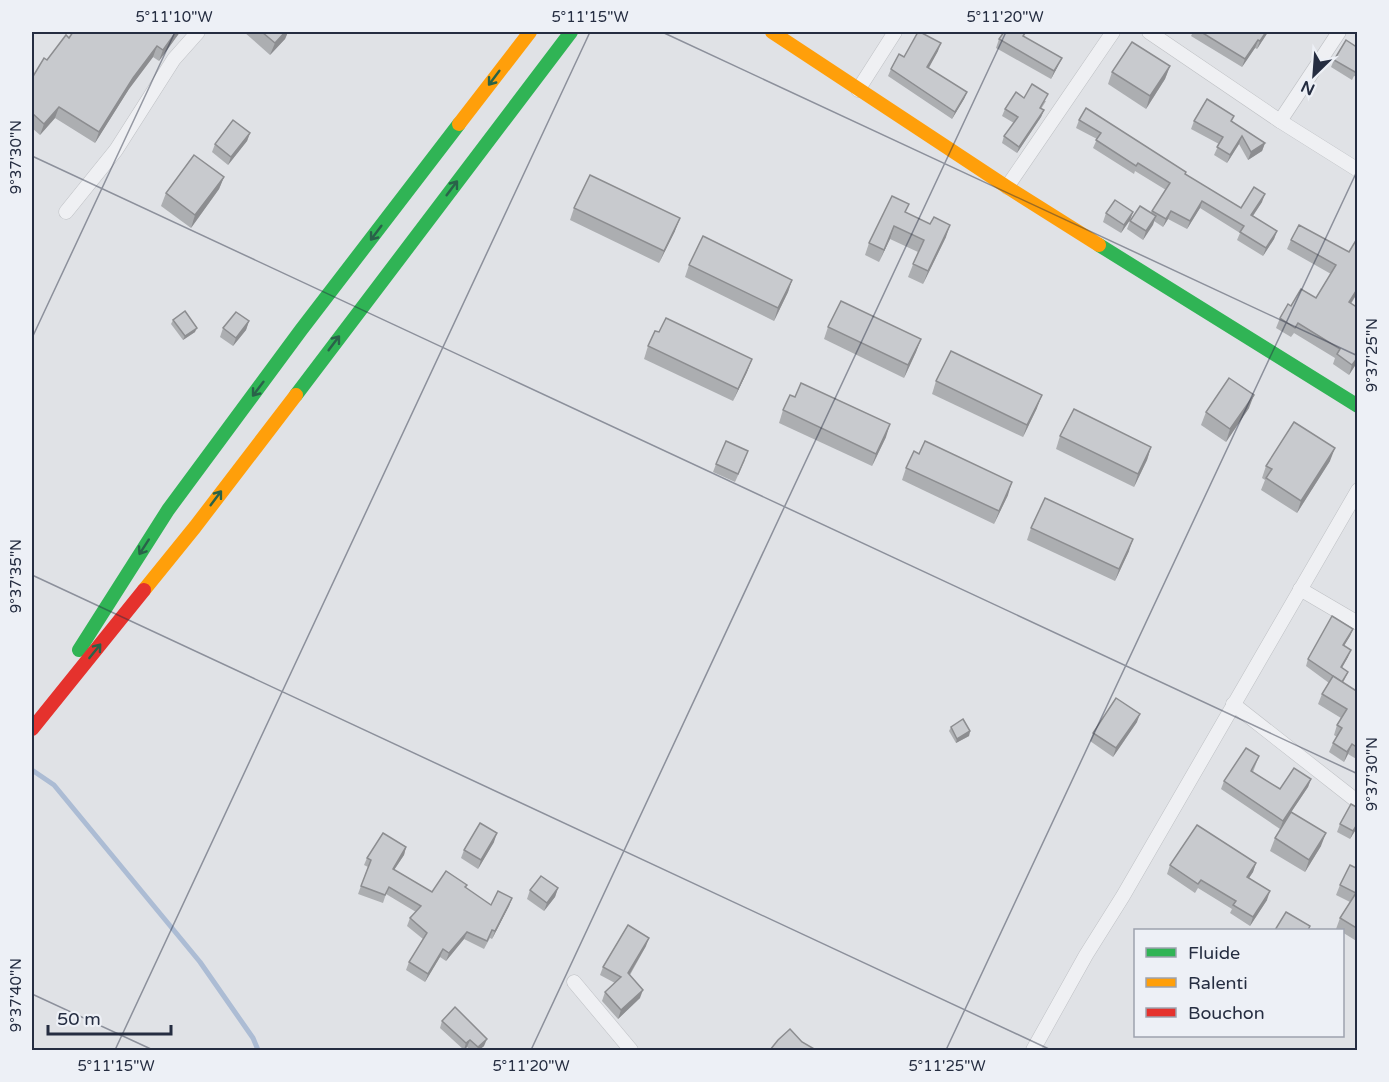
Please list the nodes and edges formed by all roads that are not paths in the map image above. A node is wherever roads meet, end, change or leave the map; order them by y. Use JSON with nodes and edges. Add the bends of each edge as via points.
{"nodes":[{"id":1,"x":198,"y":32,"type":"edge"},
{"id":2,"x":530,"y":32,"type":"edge"},
{"id":3,"x":571,"y":32,"type":"edge"},
{"id":4,"x":772,"y":32,"type":"edge"},
{"id":5,"x":895,"y":32,"type":"edge"},
{"id":6,"x":1113,"y":32,"type":"edge"},
{"id":7,"x":1149,"y":32,"type":"edge"},
{"id":8,"x":1339,"y":32,"type":"edge"},
{"id":9,"x":858,"y":90,"type":"junction"},
{"id":10,"x":1280,"y":121,"type":"junction"},
{"id":11,"x":1358,"y":170,"type":"edge"},
{"id":12,"x":1007,"y":187,"type":"junction"},
{"id":13,"x":66,"y":212,"type":"dead end"},
{"id":14,"x":1358,"y":406,"type":"edge"},
{"id":15,"x":1358,"y":490,"type":"edge"},
{"id":16,"x":1300,"y":589,"type":"junction"},
{"id":17,"x":1358,"y":623,"type":"edge"},
{"id":18,"x":1233,"y":705,"type":"junction"},
{"id":19,"x":32,"y":724,"type":"edge"},
{"id":20,"x":32,"y":729,"type":"edge"},
{"id":21,"x":1358,"y":802,"type":"edge"},
{"id":22,"x":574,"y":982,"type":"dead end"},
{"id":23,"x":631,"y":1050,"type":"edge"},
{"id":24,"x":1033,"y":1050,"type":"edge"}],
"edges":[{"from":1,"to":13,"type":"street","via":[[174,59],[116,150]]},
{"from":2,"to":19,"type":"main road","one_way":true,"via":[[168,510]]},
{"from":20,"to":3,"type":"main road","one_way":true,"via":[[195,527]]},
{"from":4,"to":9,"type":"main road"},
{"from":5,"to":9,"type":"street"},
{"from":6,"to":12,"type":"street"},
{"from":7,"to":10,"type":"street"},
{"from":8,"to":10,"type":"street"},
{"from":9,"to":12,"type":"main road"},
{"from":10,"to":11,"type":"street"},
{"from":12,"to":14,"type":"main road"},
{"from":15,"to":16,"type":"street"},
{"from":16,"to":17,"type":"street"},
{"from":16,"to":18,"type":"street"},
{"from":18,"to":21,"type":"street"},
{"from":18,"to":24,"type":"street"},
{"from":22,"to":23,"type":"street"}]}
